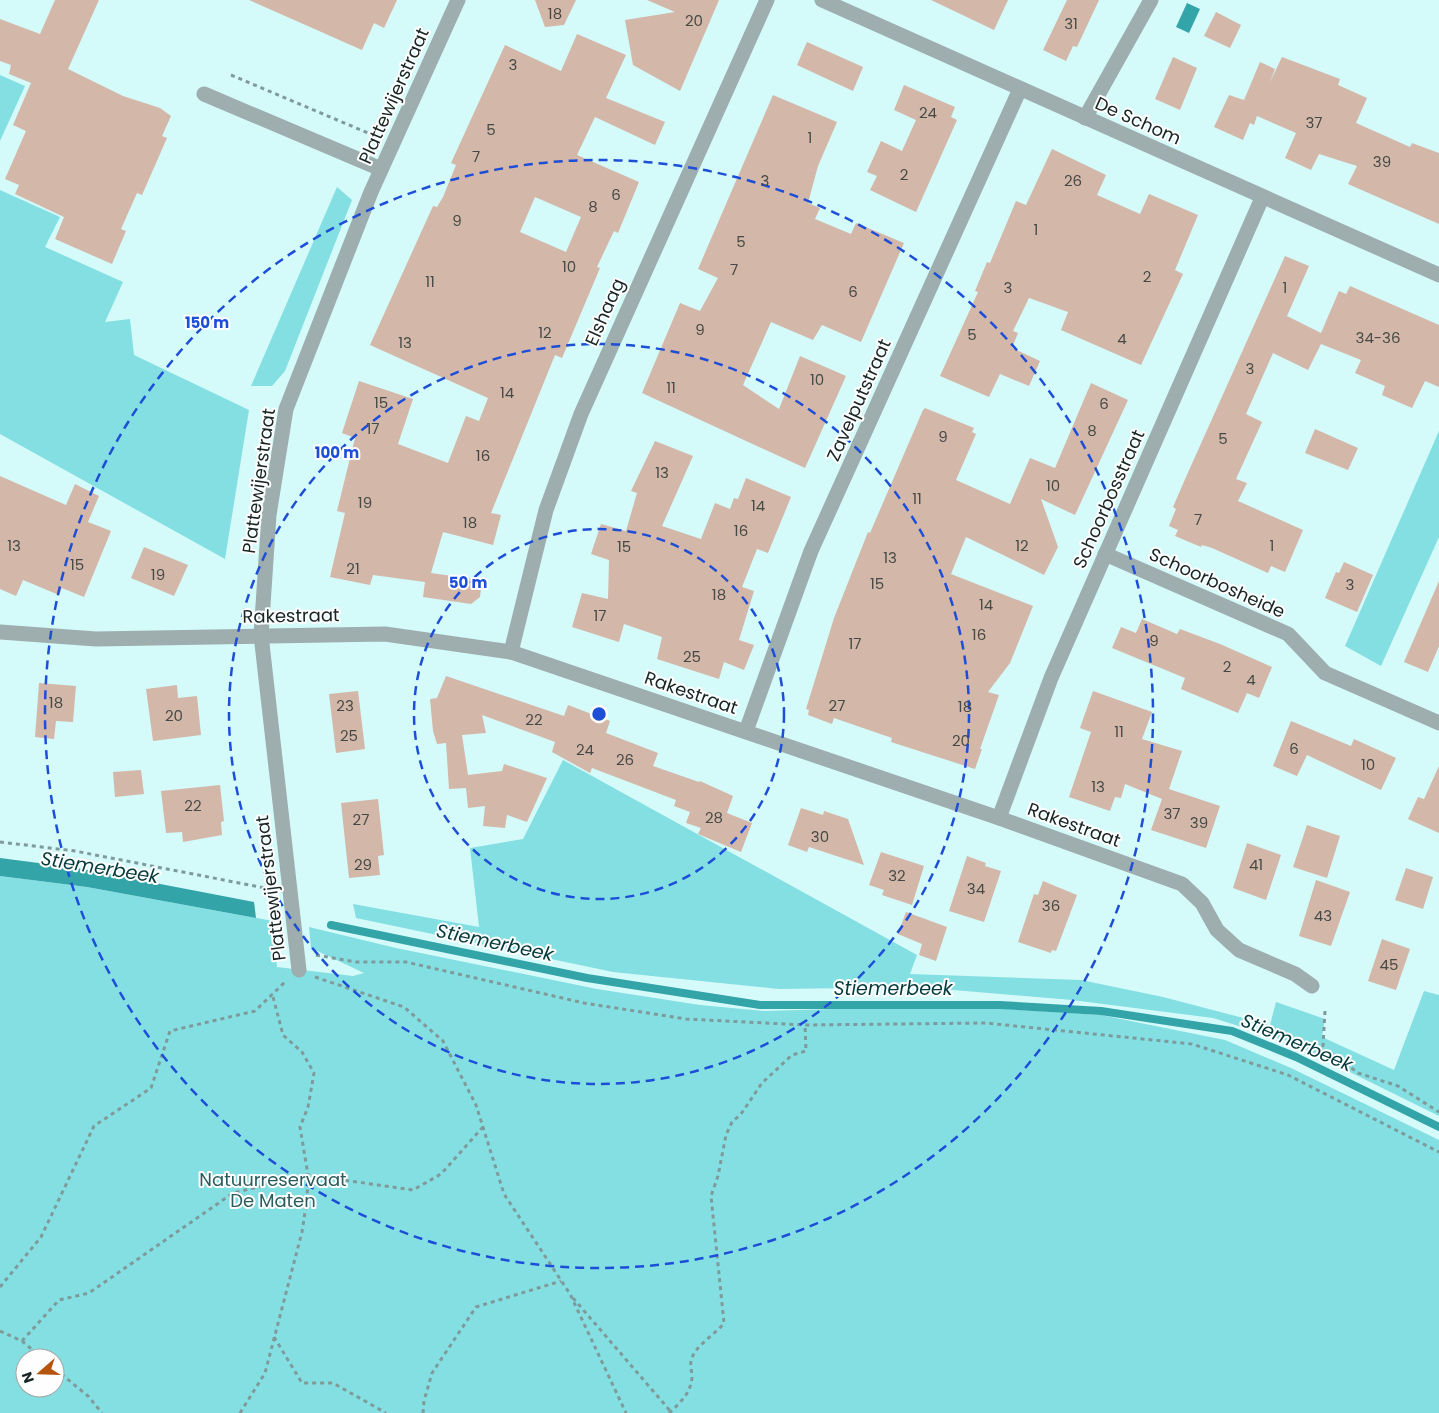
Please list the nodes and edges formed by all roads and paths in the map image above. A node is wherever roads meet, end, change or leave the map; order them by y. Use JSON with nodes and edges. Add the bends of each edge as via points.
{"nodes":[{"id":1,"x":458,"y":0,"type":"edge"},
{"id":2,"x":767,"y":0,"type":"edge"},
{"id":3,"x":822,"y":0,"type":"edge"},
{"id":4,"x":1151,"y":0,"type":"edge"},
{"id":5,"x":231,"y":75,"type":"dead end"},
{"id":6,"x":1020,"y":89,"type":"junction"},
{"id":7,"x":204,"y":94,"type":"dead end"},
{"id":8,"x":1085,"y":118,"type":"junction"},
{"id":9,"x":376,"y":136,"type":"dead end"},
{"id":10,"x":382,"y":169,"type":"junction"},
{"id":11,"x":1262,"y":198,"type":"junction"},
{"id":12,"x":1439,"y":275,"type":"edge"},
{"id":13,"x":1104,"y":554,"type":"junction"},
{"id":14,"x":0,"y":632,"type":"edge"},
{"id":15,"x":261,"y":635,"type":"junction"},
{"id":16,"x":512,"y":652,"type":"junction"},
{"id":17,"x":1439,"y":723,"type":"edge"},
{"id":18,"x":746,"y":732,"type":"junction"},
{"id":19,"x":999,"y":818,"type":"junction"},
{"id":20,"x":0,"y":842,"type":"edge"},
{"id":21,"x":289,"y":893,"type":"junction"},
{"id":22,"x":308,"y":955,"type":"dead end"},
{"id":23,"x":299,"y":970,"type":"junction"},
{"id":24,"x":1312,"y":986,"type":"dead end"},
{"id":25,"x":272,"y":993,"type":"junction"},
{"id":26,"x":1325,"y":1011,"type":"dead end"},
{"id":27,"x":805,"y":1025,"type":"junction"},
{"id":28,"x":1439,"y":1112,"type":"edge"},
{"id":29,"x":483,"y":1126,"type":"junction"},
{"id":30,"x":1439,"y":1152,"type":"edge"},
{"id":31,"x":308,"y":1175,"type":"junction"},
{"id":32,"x":561,"y":1281,"type":"junction"},
{"id":33,"x":0,"y":1287,"type":"edge"},
{"id":34,"x":570,"y":1294,"type":"junction"},
{"id":35,"x":0,"y":1331,"type":"edge"},
{"id":36,"x":274,"y":1337,"type":"junction"},
{"id":37,"x":22,"y":1342,"type":"junction"},
{"id":38,"x":30,"y":1348,"type":"edge"},
{"id":39,"x":65,"y":1377,"type":"edge"},
{"id":40,"x":102,"y":1413,"type":"edge"},
{"id":41,"x":240,"y":1413,"type":"edge"},
{"id":42,"x":386,"y":1413,"type":"edge"},
{"id":43,"x":423,"y":1413,"type":"edge"},
{"id":44,"x":626,"y":1413,"type":"edge"},
{"id":45,"x":671,"y":1413,"type":"edge"}],
"edges":[{"from":1,"to":10,"type":"street","name":"Plattewijerstraat"},
{"from":2,"to":16,"type":"street","name":"Elshaag","via":[[581,414],[546,510]]},
{"from":3,"to":6,"type":"street","name":"De Schom"},
{"from":4,"to":8,"type":"street"},
{"from":5,"to":9,"type":"path"},
{"from":6,"to":8,"type":"street","name":"De Schom"},
{"from":6,"to":18,"type":"street","name":"Zavelputstraat","via":[[811,551]]},
{"from":7,"to":10,"type":"street"},
{"from":8,"to":11,"type":"street","name":"De Schom"},
{"from":10,"to":15,"type":"street","name":"Plattewijerstraat","via":[[286,409],[269,515]]},
{"from":11,"to":12,"type":"street","name":"De Schom"},
{"from":11,"to":13,"type":"street","name":"Schoorbosstraat"},
{"from":13,"to":17,"type":"street","name":"Schoorbosheide","via":[[1288,634],[1325,673]]},
{"from":13,"to":19,"type":"street","name":"Schoorbosstraat","via":[[1051,678]]},
{"from":14,"to":15,"type":"street","name":"Rakestraat","via":[[96,639]]},
{"from":15,"to":16,"type":"street","name":"Rakestraat","via":[[385,634]]},
{"from":15,"to":21,"type":"street","name":"Plattewijerstraat"},
{"from":16,"to":18,"type":"street","name":"Rakestraat"},
{"from":18,"to":19,"type":"street","name":"Rakestraat"},
{"from":19,"to":24,"type":"street","name":"Rakestraat","via":[[1182,884],[1202,903],[1218,930],[1239,950],[1295,974]]},
{"from":20,"to":21,"type":"path","via":[[75,851]]},
{"from":21,"to":23,"type":"street","name":"Plattewijerstraat"},
{"from":22,"to":27,"type":"path","via":[[356,962],[406,962],[584,1003],[686,1019]]},
{"from":23,"to":25,"type":"path"},
{"from":23,"to":29,"type":"path","via":[[404,1007],[443,1041],[476,1105]]},
{"from":25,"to":31,"type":"path","via":[[283,1035],[302,1052],[314,1073],[300,1128]]},
{"from":25,"to":33,"type":"path","via":[[255,1011],[170,1031],[151,1088],[94,1126],[41,1238]]},
{"from":26,"to":28,"type":"path","via":[[1325,1051],[1358,1073],[1398,1086]]},
{"from":27,"to":30,"type":"path","via":[[986,1023],[1192,1044],[1288,1075]]},
{"from":27,"to":45,"type":"path","via":[[806,1051],[792,1055],[762,1083],[726,1135],[711,1196],[724,1323],[696,1350],[685,1399]]},
{"from":29,"to":31,"type":"path","via":[[441,1174],[413,1190]]},
{"from":29,"to":32,"type":"path","via":[[504,1194]]},
{"from":31,"to":36,"type":"path","via":[[308,1199],[302,1232]]},
{"from":31,"to":37,"type":"path","via":[[233,1193],[89,1293],[59,1300]]},
{"from":32,"to":34,"type":"path"},
{"from":32,"to":43,"type":"path","via":[[476,1308],[432,1374]]},
{"from":34,"to":44,"type":"path"},
{"from":34,"to":45,"type":"path"},
{"from":35,"to":37,"type":"path"},
{"from":36,"to":41,"type":"path","via":[[265,1373]]},
{"from":36,"to":42,"type":"path","via":[[302,1383],[333,1383]]},
{"from":37,"to":38,"type":"path"},
{"from":39,"to":40,"type":"path"}]}
